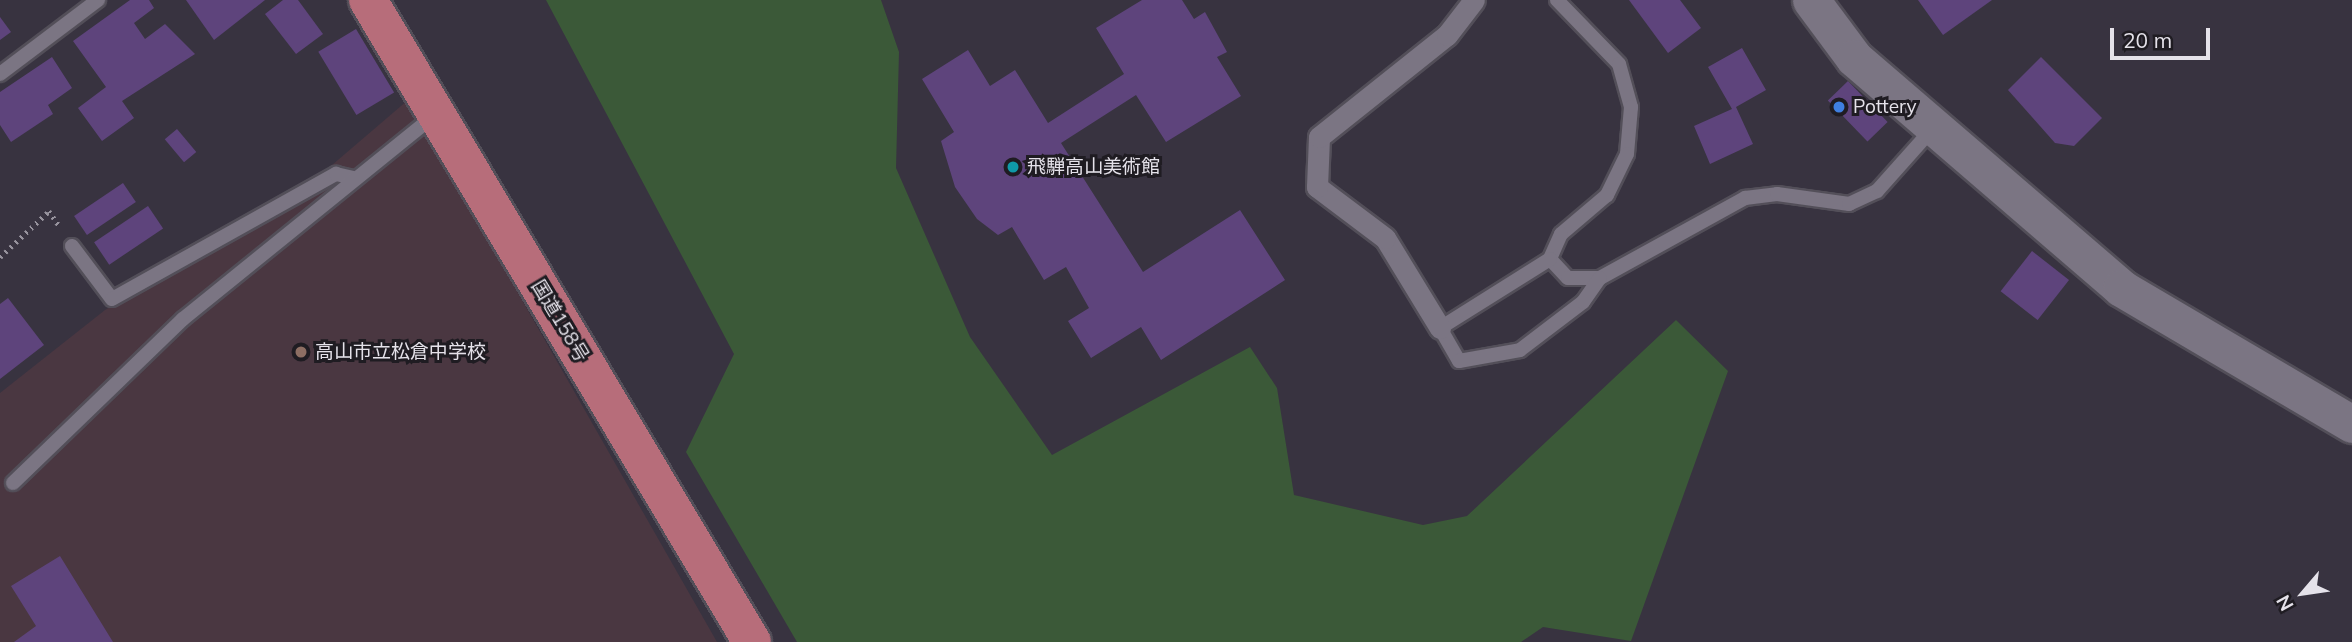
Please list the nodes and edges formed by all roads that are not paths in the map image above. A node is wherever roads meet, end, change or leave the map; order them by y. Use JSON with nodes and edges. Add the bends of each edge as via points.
{"nodes":[{"id":1,"x":98,"y":0,"type":"edge"},
{"id":2,"x":1474,"y":0,"type":"edge"},
{"id":3,"x":1557,"y":0,"type":"edge"},
{"id":4,"x":1811,"y":0,"type":"edge"},
{"id":5,"x":371,"y":1,"type":"edge"},
{"id":6,"x":0,"y":74,"type":"edge"},
{"id":7,"x":437,"y":113,"type":"junction"},
{"id":8,"x":1935,"y":126,"type":"junction"},
{"id":9,"x":354,"y":178,"type":"junction"},
{"id":10,"x":72,"y":246,"type":"road end"},
{"id":11,"x":1550,"y":259,"type":"junction"},
{"id":12,"x":1600,"y":278,"type":"junction"},
{"id":13,"x":1440,"y":328,"type":"junction"},
{"id":14,"x":2352,"y":424,"type":"edge"},
{"id":15,"x":13,"y":483,"type":"dead end"},
{"id":16,"x":752,"y":642,"type":"edge"}],
"edges":[{"from":1,"to":6,"type":"lane"},
{"from":2,"to":13,"type":"street","via":[[1447,35],[1319,137],[1317,187],[1385,238]]},
{"from":3,"to":11,"type":"lane","via":[[1619,64],[1631,107],[1627,154],[1607,195],[1561,234]]},
{"from":4,"to":8,"type":"street","via":[[1854,58]]},
{"from":5,"to":7,"type":"highway","name":"国道158号"},
{"from":7,"to":9,"type":"lane"},
{"from":7,"to":16,"type":"highway","name":"国道158号"},
{"from":8,"to":12,"type":"lane","via":[[1877,191],[1849,204],[1777,194],[1745,198]]},
{"from":8,"to":14,"type":"street","via":[[2122,288]]},
{"from":9,"to":10,"type":"lane","via":[[336,174],[112,299]]},
{"from":9,"to":15,"type":"lane","via":[[183,319]]},
{"from":11,"to":12,"type":"lane","via":[[1568,278]]},
{"from":11,"to":13,"type":"lane"},
{"from":12,"to":13,"type":"lane","via":[[1583,302],[1520,350],[1459,361]]}]}
